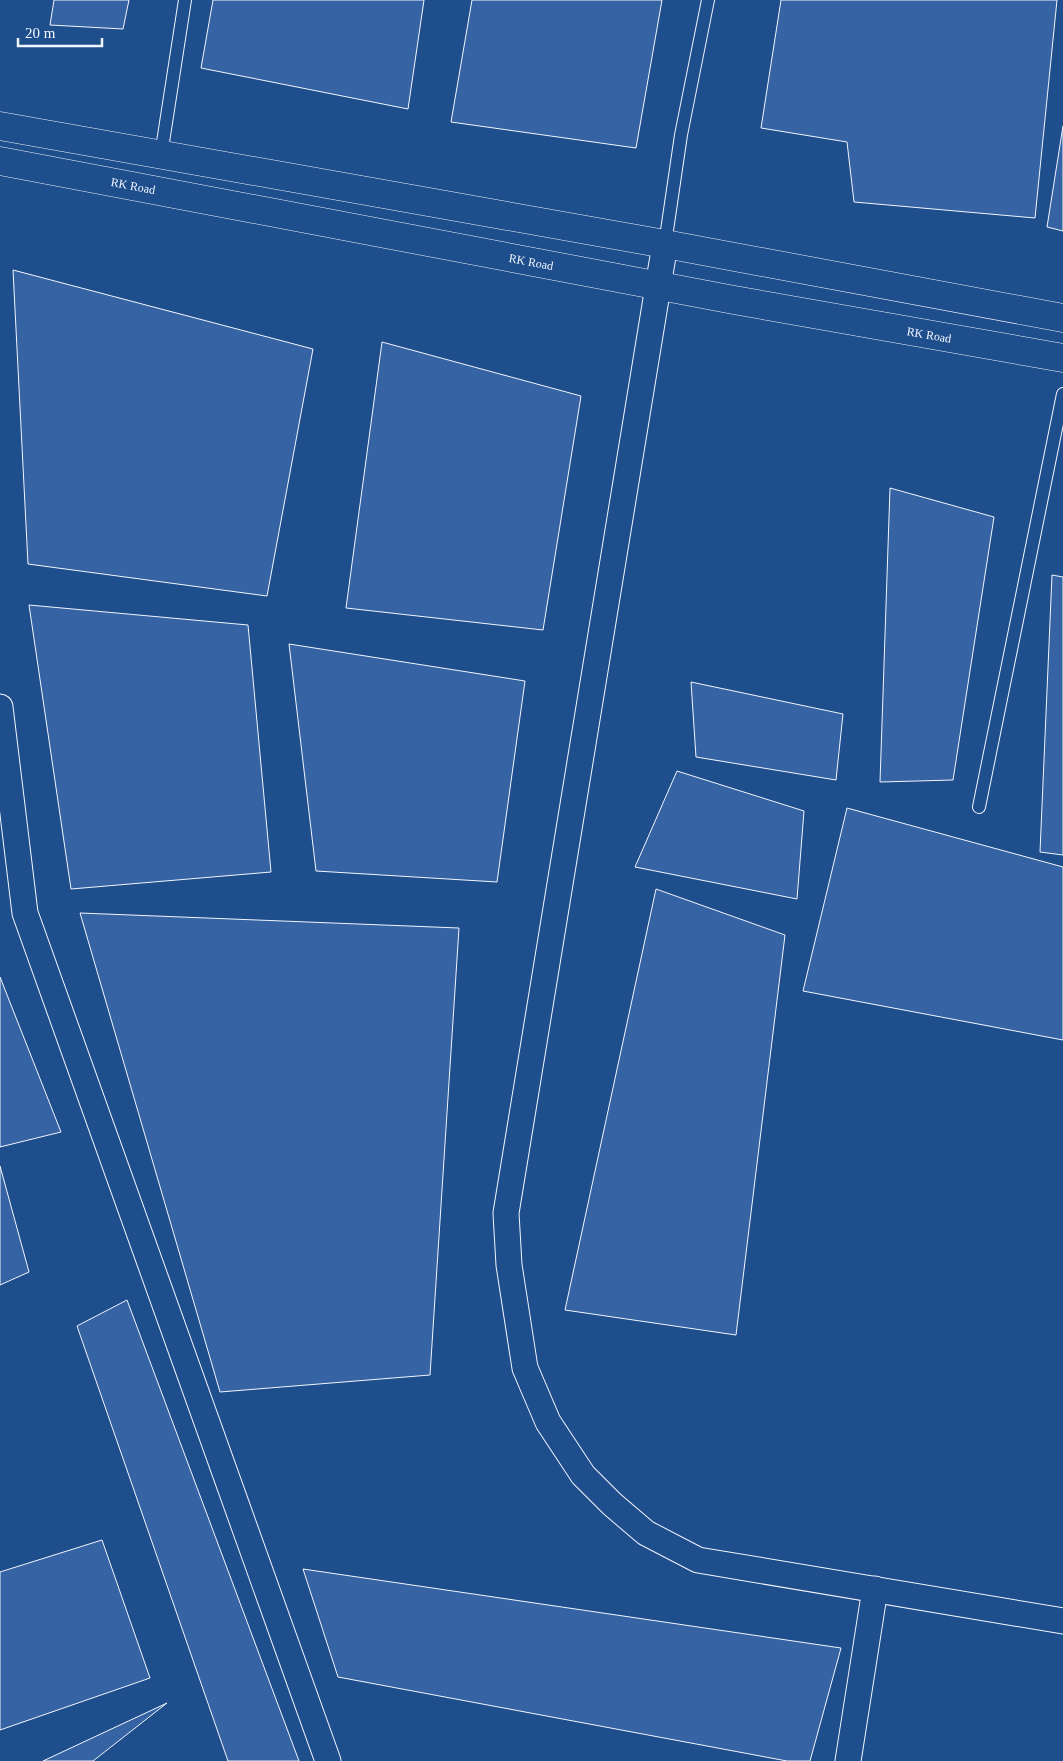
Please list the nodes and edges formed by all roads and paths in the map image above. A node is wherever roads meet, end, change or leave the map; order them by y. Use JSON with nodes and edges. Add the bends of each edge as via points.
{"nodes":[{"id":1,"x":185,"y":0,"type":"edge"},
{"id":2,"x":708,"y":0,"type":"edge"},
{"id":3,"x":0,"y":126,"type":"edge"},
{"id":4,"x":161,"y":155,"type":"junction"},
{"id":5,"x":0,"y":161,"type":"edge"},
{"id":6,"x":664,"y":244,"type":"junction"},
{"id":7,"x":658,"y":286,"type":"junction"},
{"id":8,"x":1063,"y":318,"type":"edge"},
{"id":9,"x":1063,"y":358,"type":"edge"},
{"id":10,"x":1063,"y":394,"type":"edge"},
{"id":11,"x":0,"y":707,"type":"edge"},
{"id":12,"x":979,"y":806,"type":"dead end"},
{"id":13,"x":875,"y":1588,"type":"junction"},
{"id":14,"x":1063,"y":1621,"type":"edge"},
{"id":15,"x":328,"y":1761,"type":"edge"},
{"id":16,"x":848,"y":1761,"type":"edge"}],
"edges":[{"from":1,"to":4,"type":"lane"},
{"from":2,"to":6,"type":"lane","via":[[681,135]]},
{"from":3,"to":4,"type":"street"},
{"from":4,"to":6,"type":"street"},
{"from":5,"to":7,"type":"street","name":"RK Road"},
{"from":6,"to":7,"type":"street"},
{"from":6,"to":8,"type":"street"},
{"from":7,"to":9,"type":"street","name":"RK Road"},
{"from":7,"to":13,"type":"street","via":[[506,1213],[508,1265],[514,1305],[525,1368],[548,1422],[582,1475],[646,1533],[698,1560]]},
{"from":10,"to":12,"type":"lane"},
{"from":11,"to":15,"type":"street","via":[[25,913]]},
{"from":13,"to":14,"type":"street"},
{"from":13,"to":16,"type":"street"}]}
